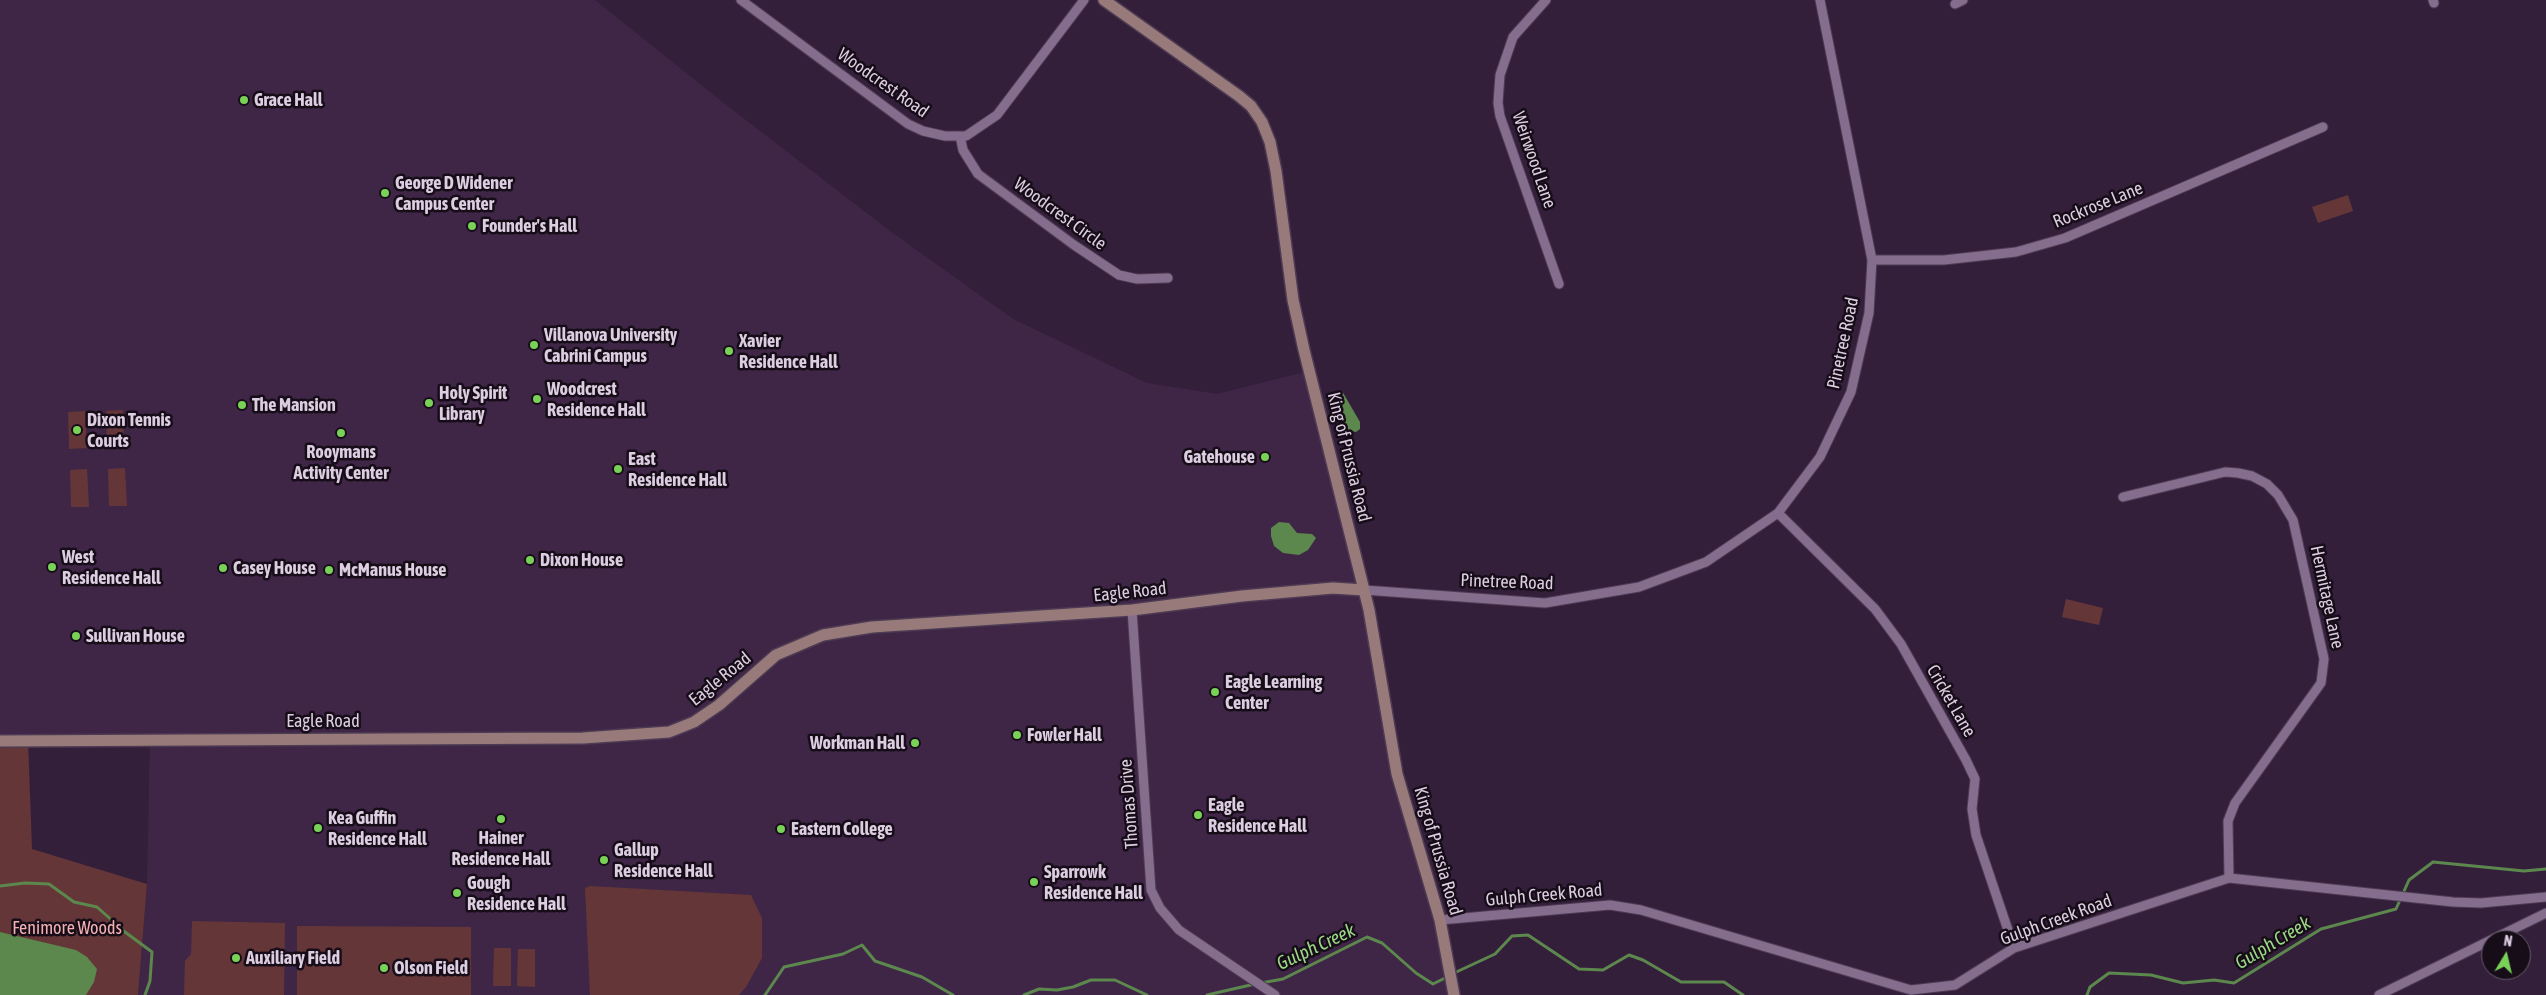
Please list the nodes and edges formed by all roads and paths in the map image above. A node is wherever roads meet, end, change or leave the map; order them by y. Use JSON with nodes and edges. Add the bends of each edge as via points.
{"nodes":[{"id":1,"x":741,"y":0,"type":"edge"},
{"id":2,"x":1084,"y":0,"type":"edge"},
{"id":3,"x":1104,"y":0,"type":"edge"},
{"id":4,"x":1546,"y":0,"type":"edge"},
{"id":5,"x":1820,"y":0,"type":"edge"},
{"id":6,"x":2323,"y":128,"type":"dead end"},
{"id":7,"x":960,"y":136,"type":"junction"},
{"id":8,"x":1872,"y":260,"type":"junction"},
{"id":9,"x":1168,"y":278,"type":"dead end"},
{"id":10,"x":1559,"y":284,"type":"dead end"},
{"id":11,"x":2123,"y":497,"type":"dead end"},
{"id":12,"x":1778,"y":513,"type":"junction"},
{"id":13,"x":1364,"y":590,"type":"junction"},
{"id":14,"x":1132,"y":610,"type":"junction"},
{"id":15,"x":0,"y":741,"type":"edge"},
{"id":16,"x":2230,"y":878,"type":"junction"},
{"id":17,"x":2546,"y":897,"type":"edge"},
{"id":18,"x":2546,"y":913,"type":"edge"},
{"id":19,"x":1440,"y":920,"type":"junction"},
{"id":20,"x":2511,"y":930,"type":"edge"},
{"id":21,"x":2481,"y":945,"type":"edge"},
{"id":22,"x":2014,"y":948,"type":"junction"},
{"id":23,"x":1274,"y":994,"type":"edge"},
{"id":24,"x":1454,"y":995,"type":"edge"},
{"id":25,"x":2379,"y":995,"type":"edge"}],
"edges":[{"from":1,"to":7,"type":"street","name":"Woodcrest Road","via":[[908,124],[923,132]]},
{"from":2,"to":7,"type":"street","name":"Woodcrest Road","via":[[997,115],[966,136]]},
{"from":3,"to":13,"type":"street","name":"King of Prussia Road","via":[[1239,96],[1262,122],[1276,171],[1293,300]]},
{"from":4,"to":10,"type":"street","name":"Weirwood Lane","via":[[1513,37],[1500,75],[1498,103]]},
{"from":5,"to":8,"type":"street","name":"Pinetree Road"},
{"from":6,"to":8,"type":"street","name":"Rockrose Lane","via":[[2065,238],[2016,252],[1944,260]]},
{"from":7,"to":9,"type":"street","name":"Woodcrest Circle","via":[[963,150],[978,174],[1074,245],[1119,275],[1137,279]]},
{"from":8,"to":12,"type":"street","name":"Pinetree Road","via":[[1869,314],[1851,392],[1820,457]]},
{"from":11,"to":16,"type":"street","name":"Hermitage Lane","via":[[2225,472],[2238,473],[2267,484],[2293,520],[2324,659],[2320,683],[2236,803],[2228,821]]},
{"from":12,"to":13,"type":"street","name":"Pinetree Road","via":[[1706,562],[1639,587],[1545,603]]},
{"from":12,"to":22,"type":"street","name":"Cricket Lane","via":[[1875,609],[1902,644],[1966,760],[1974,779],[1972,809],[1976,835]]},
{"from":13,"to":14,"type":"street","name":"Eagle Road","via":[[1333,588],[1251,595]]},
{"from":13,"to":19,"type":"street","name":"King of Prussia Road","via":[[1397,774]]},
{"from":14,"to":15,"type":"street","name":"Eagle Road","via":[[872,627],[823,634],[776,655],[719,705],[694,722],[669,732],[583,738]]},
{"from":14,"to":23,"type":"street","name":"Thomas Drive","via":[[1151,890],[1160,908],[1179,930]]},
{"from":16,"to":17,"type":"street","name":"Gulph Creek Road","via":[[2412,898],[2481,902]]},
{"from":16,"to":22,"type":"street","name":"Gulph Creek Road"},
{"from":18,"to":20,"type":"street"},
{"from":19,"to":22,"type":"street","name":"Gulph Creek Road","via":[[1610,905],[1641,910],[1911,990],[1955,985]]},
{"from":19,"to":24,"type":"street","name":"King of Prussia Road"},
{"from":21,"to":25,"type":"street"}]}
